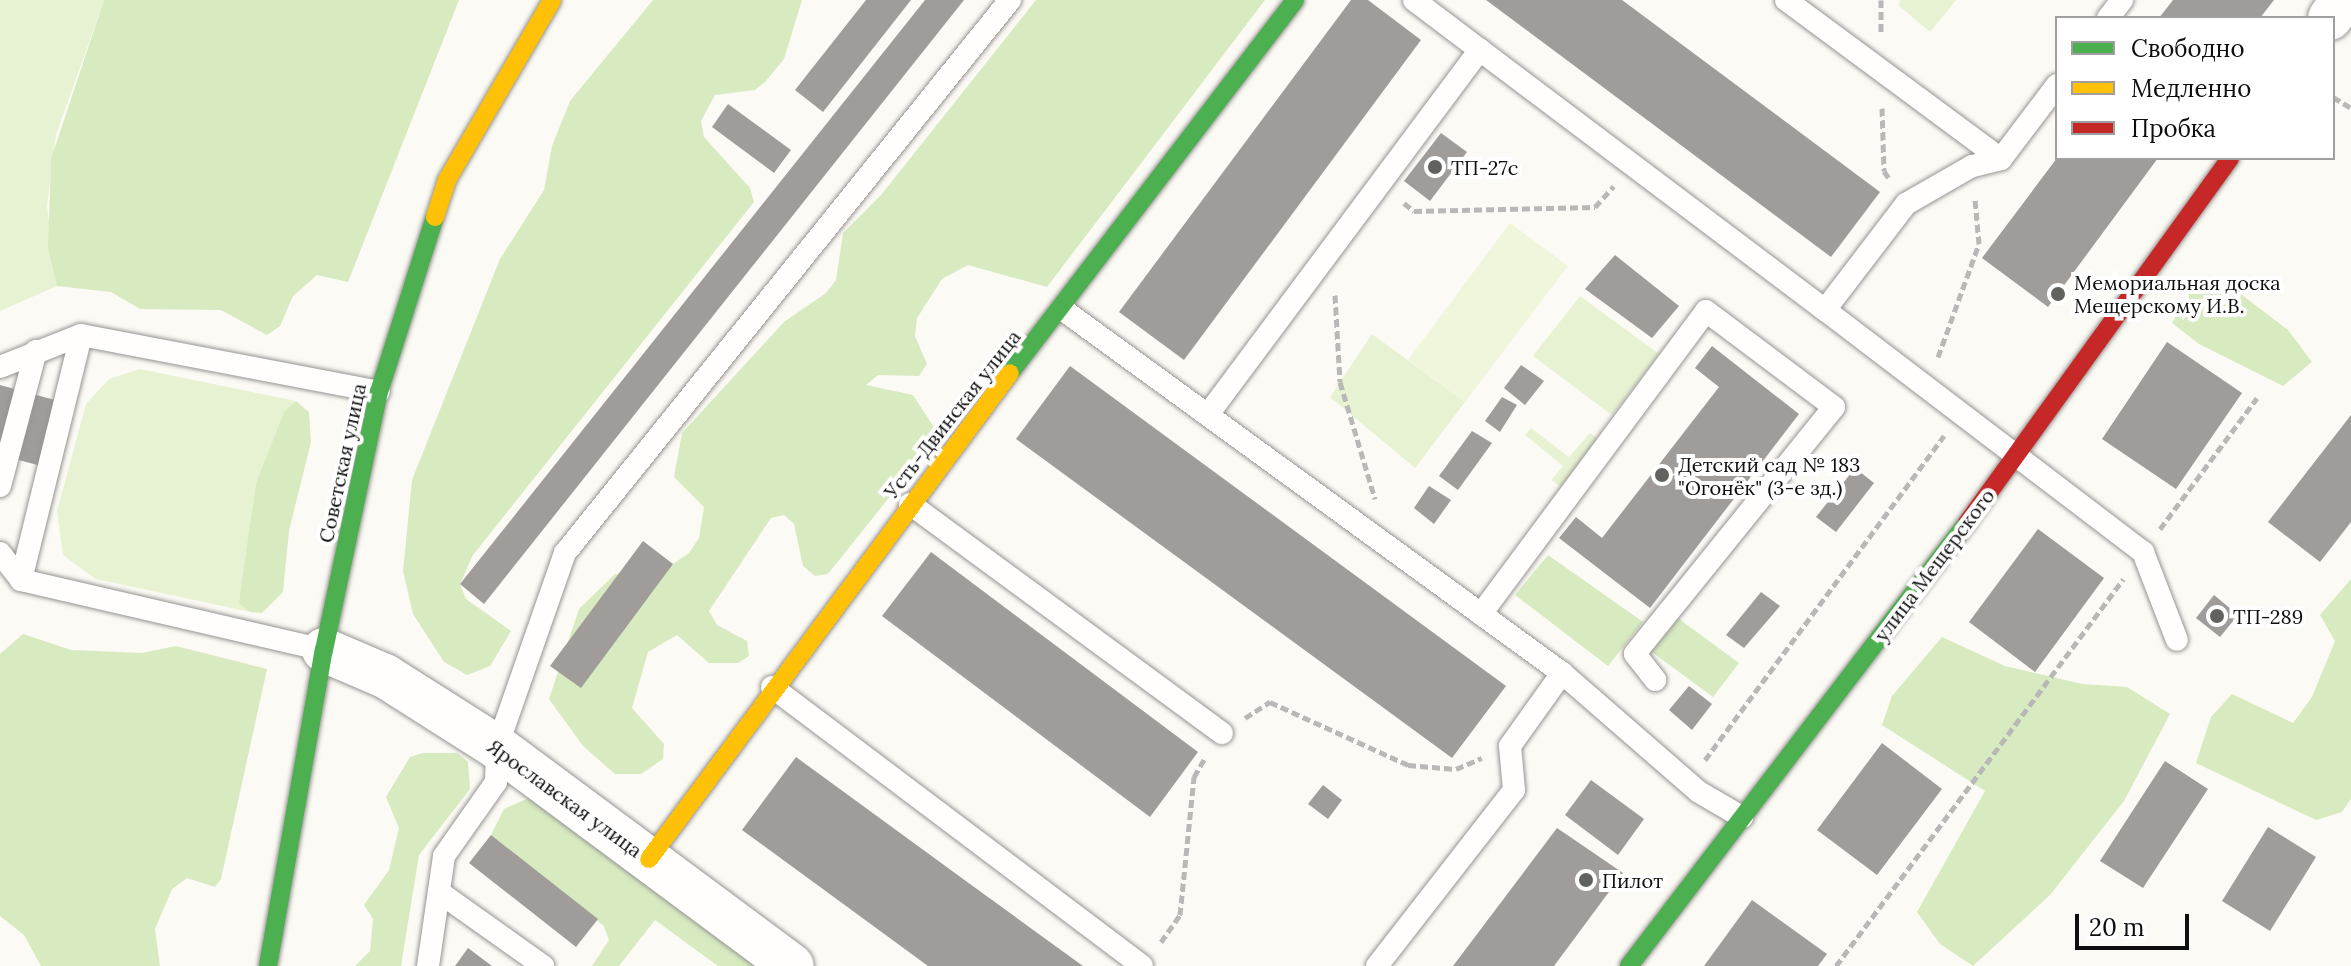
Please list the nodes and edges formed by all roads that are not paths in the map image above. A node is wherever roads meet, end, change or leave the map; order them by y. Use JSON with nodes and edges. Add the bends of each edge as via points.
{"nodes":[{"id":1,"x":552,"y":0,"type":"edge"},
{"id":2,"x":1010,"y":0,"type":"edge"},
{"id":3,"x":1295,"y":0,"type":"edge"},
{"id":4,"x":1414,"y":0,"type":"edge"},
{"id":5,"x":1786,"y":0,"type":"edge"},
{"id":6,"x":2122,"y":0,"type":"edge"},
{"id":7,"x":2110,"y":16,"type":"edge"},
{"id":8,"x":1480,"y":50,"type":"junction"},
{"id":9,"x":2055,"y":88,"type":"edge"},
{"id":10,"x":2001,"y":159,"type":"junction"},
{"id":11,"x":2229,"y":160,"type":"edge"},
{"id":12,"x":1062,"y":309,"type":"junction"},
{"id":13,"x":1825,"y":310,"type":"junction"},
{"id":14,"x":81,"y":335,"type":"junction"},
{"id":15,"x":36,"y":351,"type":"junction"},
{"id":16,"x":0,"y":367,"type":"edge"},
{"id":17,"x":379,"y":392,"type":"junction"},
{"id":18,"x":1209,"y":413,"type":"junction"},
{"id":19,"x":2017,"y":457,"type":"junction"},
{"id":20,"x":0,"y":486,"type":"edge"},
{"id":21,"x":910,"y":504,"type":"junction"},
{"id":22,"x":0,"y":553,"type":"edge"},
{"id":23,"x":21,"y":580,"type":"junction"},
{"id":24,"x":1481,"y":614,"type":"junction"},
{"id":25,"x":2177,"y":640,"type":"dead end"},
{"id":26,"x":324,"y":650,"type":"junction"},
{"id":27,"x":1562,"y":673,"type":"junction"},
{"id":28,"x":1655,"y":680,"type":"dead end"},
{"id":29,"x":772,"y":687,"type":"junction"},
{"id":30,"x":1222,"y":733,"type":"road end"},
{"id":31,"x":497,"y":747,"type":"junction"},
{"id":32,"x":1742,"y":817,"type":"junction"},
{"id":33,"x":649,"y":859,"type":"junction"},
{"id":34,"x":439,"y":892,"type":"junction"},
{"id":35,"x":1148,"y":960,"type":"edge"},
{"id":36,"x":268,"y":966,"type":"edge"},
{"id":37,"x":428,"y":966,"type":"edge"},
{"id":38,"x":543,"y":966,"type":"edge"},
{"id":39,"x":792,"y":966,"type":"edge"},
{"id":40,"x":1377,"y":966,"type":"edge"},
{"id":41,"x":1629,"y":966,"type":"edge"}],
"edges":[{"from":1,"to":17,"type":"street","name":"Советская улица","via":[[447,180]]},
{"from":2,"to":31,"type":"lane","via":[[565,553]]},
{"from":3,"to":12,"type":"street","name":"Усть-Двинская улица"},
{"from":4,"to":8,"type":"lane"},
{"from":5,"to":10,"type":"lane"},
{"from":6,"to":7,"type":"lane"},
{"from":8,"to":13,"type":"lane"},
{"from":8,"to":18,"type":"lane"},
{"from":9,"to":10,"type":"lane"},
{"from":10,"to":13,"type":"lane","via":[[1972,166],[1906,204]]},
{"from":11,"to":19,"type":"street","name":"улица Мещерского"},
{"from":12,"to":18,"type":"lane"},
{"from":12,"to":21,"type":"street","name":"Усть-Двинская улица"},
{"from":13,"to":19,"type":"lane"},
{"from":14,"to":15,"type":"lane"},
{"from":14,"to":17,"type":"lane"},
{"from":14,"to":23,"type":"lane"},
{"from":15,"to":16,"type":"lane"},
{"from":15,"to":20,"type":"lane"},
{"from":17,"to":26,"type":"street","name":"Советская улица"},
{"from":18,"to":24,"type":"lane"},
{"from":19,"to":25,"type":"lane","via":[[2143,552]]},
{"from":19,"to":32,"type":"street","name":"улица Мещерского"},
{"from":21,"to":29,"type":"street","name":"Усть-Двинская улица"},
{"from":21,"to":30,"type":"lane"},
{"from":22,"to":23,"type":"lane"},
{"from":23,"to":26,"type":"lane"},
{"from":24,"to":27,"type":"lane"},
{"from":24,"to":28,"type":"lane","via":[[1706,311],[1834,407],[1635,654]]},
{"from":26,"to":31,"type":"street","name":"Ярославская улица","via":[[385,676]]},
{"from":26,"to":36,"type":"street","name":"Советская улица"},
{"from":27,"to":32,"type":"lane","via":[[1688,783]]},
{"from":27,"to":40,"type":"lane","via":[[1510,746],[1514,790]]},
{"from":29,"to":33,"type":"street","name":"Усть-Двинская улица"},
{"from":29,"to":35,"type":"lane"},
{"from":31,"to":33,"type":"street","name":"Ярославская улица"},
{"from":31,"to":34,"type":"lane","via":[[496,782],[444,856]]},
{"from":32,"to":41,"type":"street","name":"улица Мещерского"},
{"from":33,"to":39,"type":"street","name":"Ярославская улица"},
{"from":34,"to":37,"type":"lane"},
{"from":34,"to":38,"type":"lane"}]}
